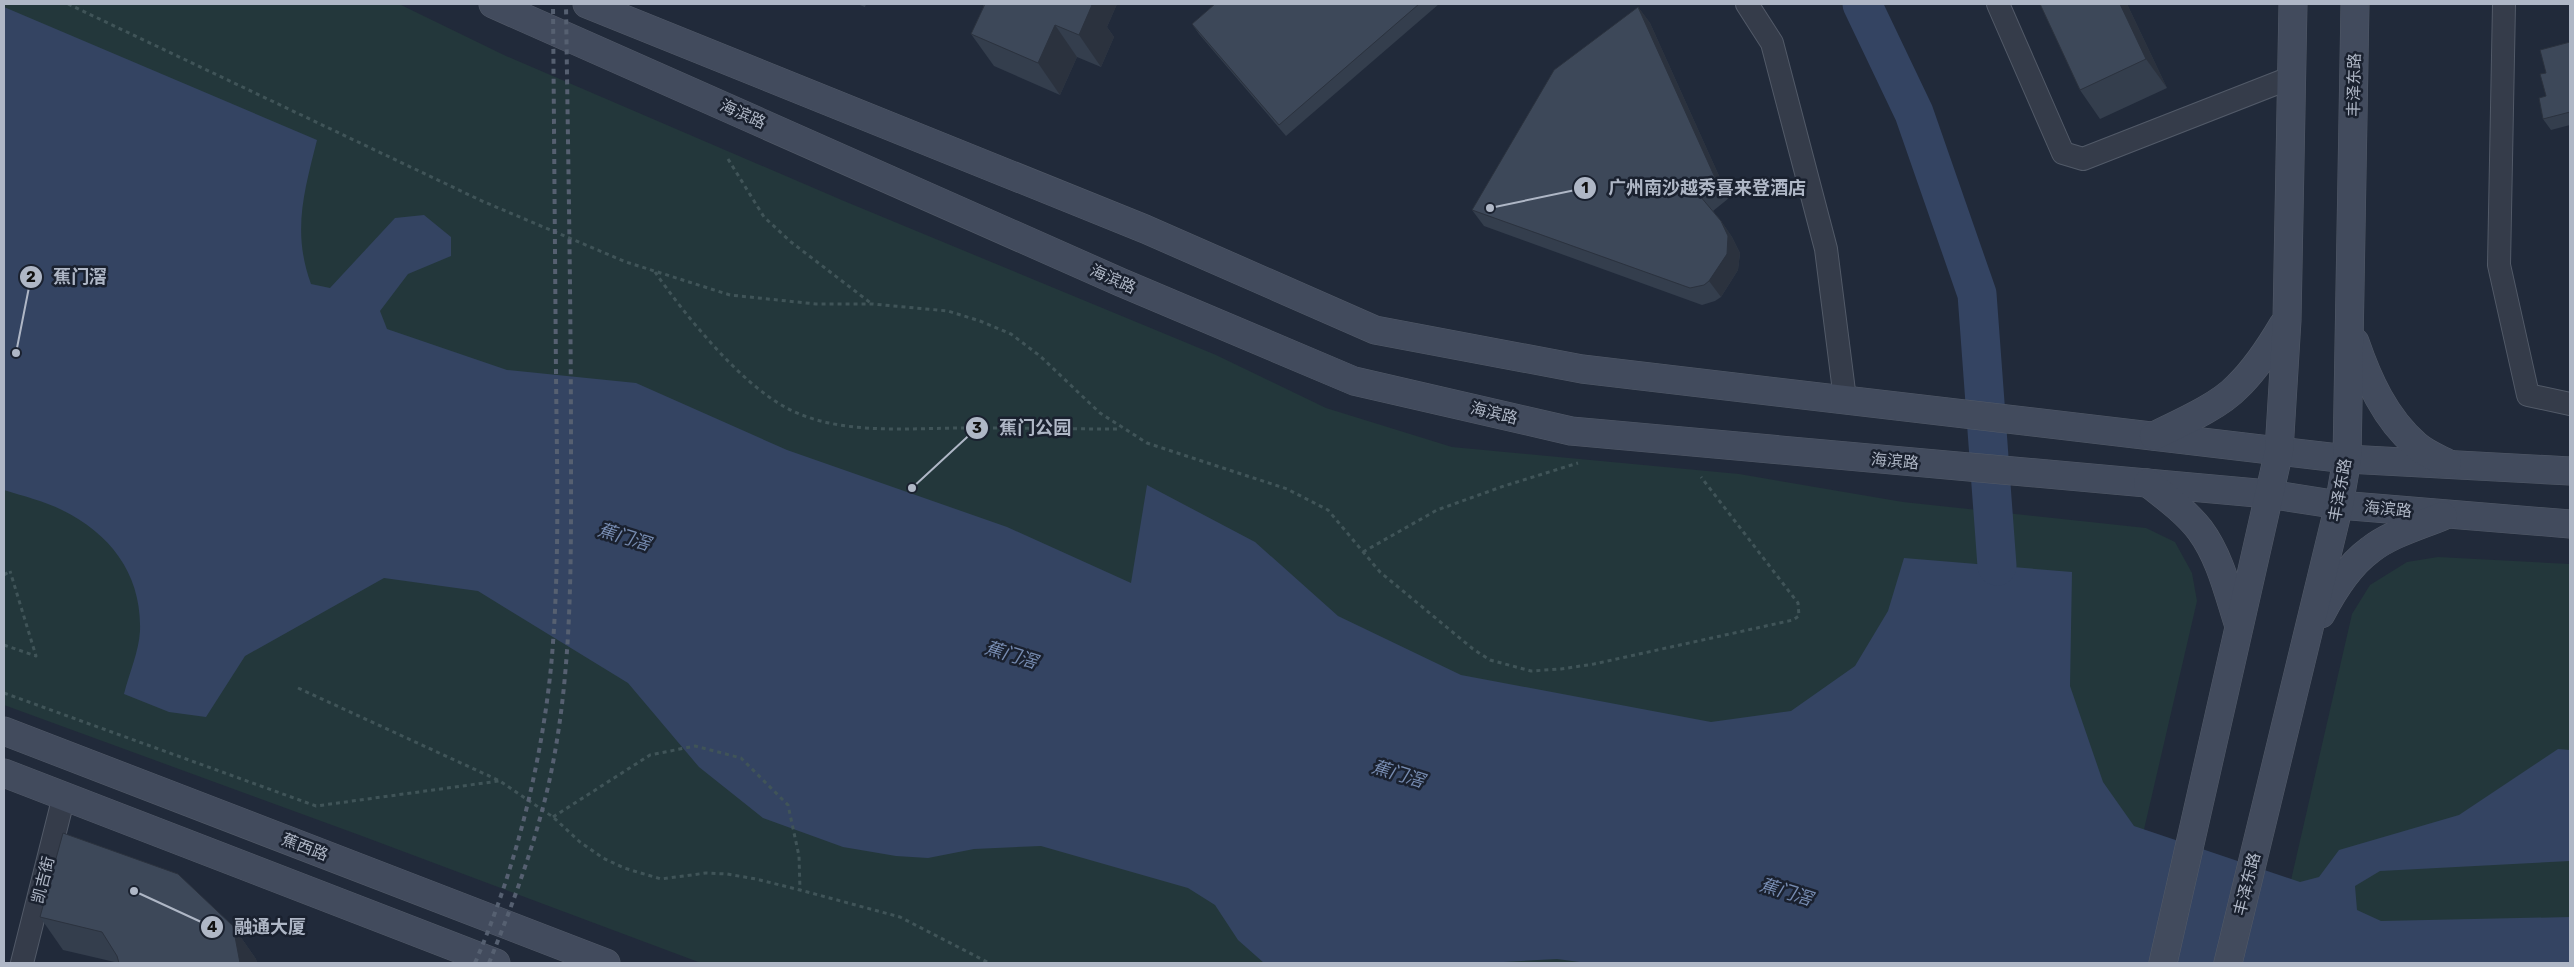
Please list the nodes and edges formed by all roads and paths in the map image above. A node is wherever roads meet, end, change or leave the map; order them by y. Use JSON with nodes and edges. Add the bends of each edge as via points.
{"nodes":[{"id":1,"x":68,"y":4,"type":"edge"},
{"id":2,"x":493,"y":4,"type":"edge"},
{"id":3,"x":587,"y":4,"type":"edge"},
{"id":4,"x":1746,"y":4,"type":"edge"},
{"id":5,"x":1998,"y":4,"type":"edge"},
{"id":6,"x":2293,"y":4,"type":"edge"},
{"id":7,"x":2355,"y":4,"type":"edge"},
{"id":8,"x":2504,"y":4,"type":"edge"},
{"id":9,"x":2290,"y":78,"type":"junction"},
{"id":10,"x":728,"y":159,"type":"dead end"},
{"id":11,"x":654,"y":271,"type":"junction"},
{"id":12,"x":873,"y":304,"type":"junction"},
{"id":13,"x":2287,"y":320,"type":"junction"},
{"id":14,"x":2349,"y":323,"type":"junction"},
{"id":15,"x":1845,"y":399,"type":"junction"},
{"id":16,"x":2570,"y":404,"type":"edge"},
{"id":17,"x":1122,"y":429,"type":"junction"},
{"id":18,"x":2154,"y":436,"type":"junction"},
{"id":19,"x":2279,"y":451,"type":"junction"},
{"id":20,"x":2347,"y":459,"type":"junction"},
{"id":21,"x":1578,"y":463,"type":"dead end"},
{"id":22,"x":2448,"y":464,"type":"junction"},
{"id":23,"x":2570,"y":471,"type":"edge"},
{"id":24,"x":1701,"y":477,"type":"dead end"},
{"id":25,"x":2148,"y":483,"type":"junction"},
{"id":26,"x":2268,"y":494,"type":"junction"},
{"id":27,"x":2339,"y":505,"type":"junction"},
{"id":28,"x":2446,"y":514,"type":"junction"},
{"id":29,"x":2570,"y":524,"type":"edge"},
{"id":30,"x":1363,"y":552,"type":"junction"},
{"id":31,"x":4,"y":569,"type":"edge"},
{"id":32,"x":10,"y":571,"type":"junction"},
{"id":33,"x":4,"y":575,"type":"edge"},
{"id":34,"x":2238,"y":624,"type":"junction"},
{"id":35,"x":2306,"y":642,"type":"junction"},
{"id":36,"x":4,"y":645,"type":"edge"},
{"id":37,"x":298,"y":688,"type":"dead end"},
{"id":38,"x":4,"y":693,"type":"edge"},
{"id":39,"x":4,"y":731,"type":"edge"},
{"id":40,"x":4,"y":773,"type":"edge"},
{"id":41,"x":500,"y":781,"type":"junction"},
{"id":42,"x":64,"y":796,"type":"junction"},
{"id":43,"x":553,"y":817,"type":"junction"},
{"id":44,"x":800,"y":890,"type":"junction"},
{"id":45,"x":22,"y":963,"type":"edge"},
{"id":46,"x":496,"y":963,"type":"edge"},
{"id":47,"x":606,"y":963,"type":"edge"},
{"id":48,"x":989,"y":963,"type":"edge"},
{"id":49,"x":2163,"y":963,"type":"edge"},
{"id":50,"x":2228,"y":963,"type":"edge"}],
"edges":[{"from":1,"to":11,"type":"path","via":[[482,201]]},
{"from":2,"to":25,"type":"street","name":"海滨路","via":[[1111,278],[1354,381],[1571,431]]},
{"from":3,"to":15,"type":"street","via":[[1145,229],[1375,330],[1582,368]]},
{"from":4,"to":15,"type":"street","via":[[1772,43],[1826,249]]},
{"from":5,"to":9,"type":"street","via":[[2064,153],[2082,159]]},
{"from":6,"to":9,"type":"street"},
{"from":7,"to":14,"type":"street","name":"丰泽东路"},
{"from":8,"to":16,"type":"street","via":[[2499,265],[2528,395]]},
{"from":9,"to":13,"type":"street"},
{"from":10,"to":12,"type":"path","via":[[764,217],[791,242]]},
{"from":11,"to":12,"type":"path","via":[[730,295],[816,304]]},
{"from":11,"to":17,"type":"path","via":[[693,321],[764,394],[810,417],[833,424],[878,428]]},
{"from":12,"to":17,"type":"path","via":[[948,311],[1011,334]]},
{"from":13,"to":18,"type":"street","via":[[2264,356],[2236,388],[2199,413]]},
{"from":13,"to":19,"type":"street"},
{"from":14,"to":20,"type":"street","name":"丰泽东路"},
{"from":14,"to":22,"type":"street","via":[[2369,382],[2390,416],[2417,446]]},
{"from":15,"to":18,"type":"street"},
{"from":17,"to":30,"type":"path","via":[[1147,443],[1287,489],[1328,510]]},
{"from":18,"to":19,"type":"street"},
{"from":19,"to":20,"type":"street"},
{"from":19,"to":26,"type":"street"},
{"from":20,"to":22,"type":"street"},
{"from":20,"to":27,"type":"street","name":"丰泽东路"},
{"from":21,"to":30,"type":"path","via":[[1437,510]]},
{"from":22,"to":23,"type":"street"},
{"from":24,"to":30,"type":"path","via":[[1798,603],[1799,616],[1793,620],[1594,664],[1531,671],[1490,660],[1472,649],[1380,572]]},
{"from":25,"to":26,"type":"street","name":"海滨路"},
{"from":25,"to":34,"type":"street","via":[[2201,531],[2220,567]]},
{"from":26,"to":27,"type":"street","name":"海滨路"},
{"from":26,"to":34,"type":"street"},
{"from":27,"to":28,"type":"street","name":"海滨路"},
{"from":27,"to":35,"type":"street","name":"丰泽东路"},
{"from":28,"to":29,"type":"street","name":"海滨路"},
{"from":28,"to":35,"type":"street","via":[[2369,550],[2335,588]]},
{"from":31,"to":32,"type":"path"},
{"from":32,"to":33,"type":"path"},
{"from":32,"to":36,"type":"path","via":[[36,656]]},
{"from":34,"to":49,"type":"street"},
{"from":35,"to":50,"type":"street","name":"丰泽东路"},
{"from":37,"to":41,"type":"path"},
{"from":38,"to":41,"type":"path","via":[[316,806]]},
{"from":39,"to":47,"type":"street","name":"蕉西路"},
{"from":40,"to":42,"type":"street"},
{"from":41,"to":43,"type":"path"},
{"from":42,"to":45,"type":"street","name":"凯吉街"},
{"from":42,"to":46,"type":"street"},
{"from":43,"to":44,"type":"path","via":[[603,858],[646,875],[661,879],[706,873],[727,874]]},
{"from":43,"to":44,"type":"path","via":[[650,755],[695,746],[742,758],[788,805],[799,856]]},
{"from":44,"to":48,"type":"path","via":[[900,917]]}]}
